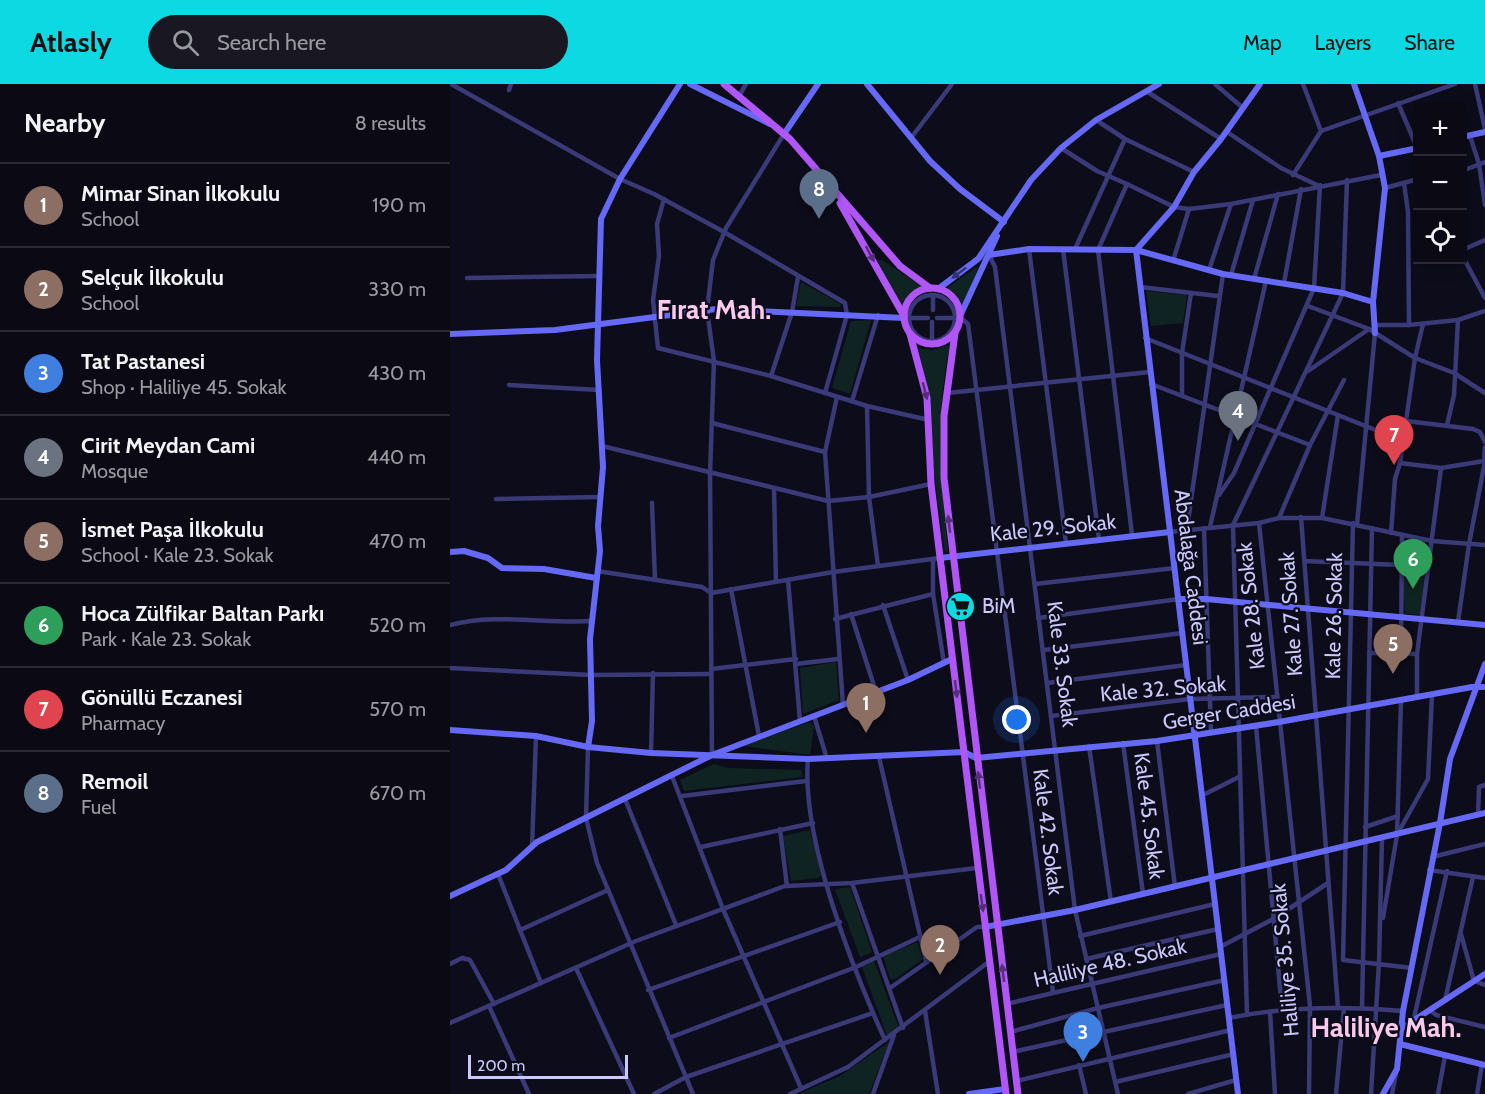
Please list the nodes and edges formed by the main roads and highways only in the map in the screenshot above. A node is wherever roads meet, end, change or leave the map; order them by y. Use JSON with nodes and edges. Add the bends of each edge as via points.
{"nodes":[{"id":1,"x":724,"y":84,"type":"edge"},
{"id":2,"x":829,"y":186,"type":"junction"},
{"id":3,"x":934,"y":291,"type":"junction"},
{"id":4,"x":906,"y":317,"type":"junction"},
{"id":5,"x":955,"y":333,"type":"junction"},
{"id":6,"x":910,"y":334,"type":"junction"},
{"id":7,"x":1005,"y":1091,"type":"edge"},
{"id":8,"x":1018,"y":1094,"type":"edge"}],
"edges":[{"from":1,"to":2,"type":"main road","via":[[784,134]]},
{"from":2,"to":3,"type":"main road","via":[[900,266]]},
{"from":2,"to":4,"type":"main road","one_way":true},
{"from":3,"to":4,"type":"main road","via":[[922,290],[909,300]]},
{"from":3,"to":5,"type":"main road","via":[[951,295],[959,317]]},
{"from":4,"to":6,"type":"main road"},
{"from":5,"to":6,"type":"main road","via":[[937,345],[922,343]]},
{"from":8,"to":5,"type":"main road","one_way":true,"via":[[942,455]]},
{"from":6,"to":7,"type":"main road","one_way":true,"via":[[927,398],[937,558]]}]}
